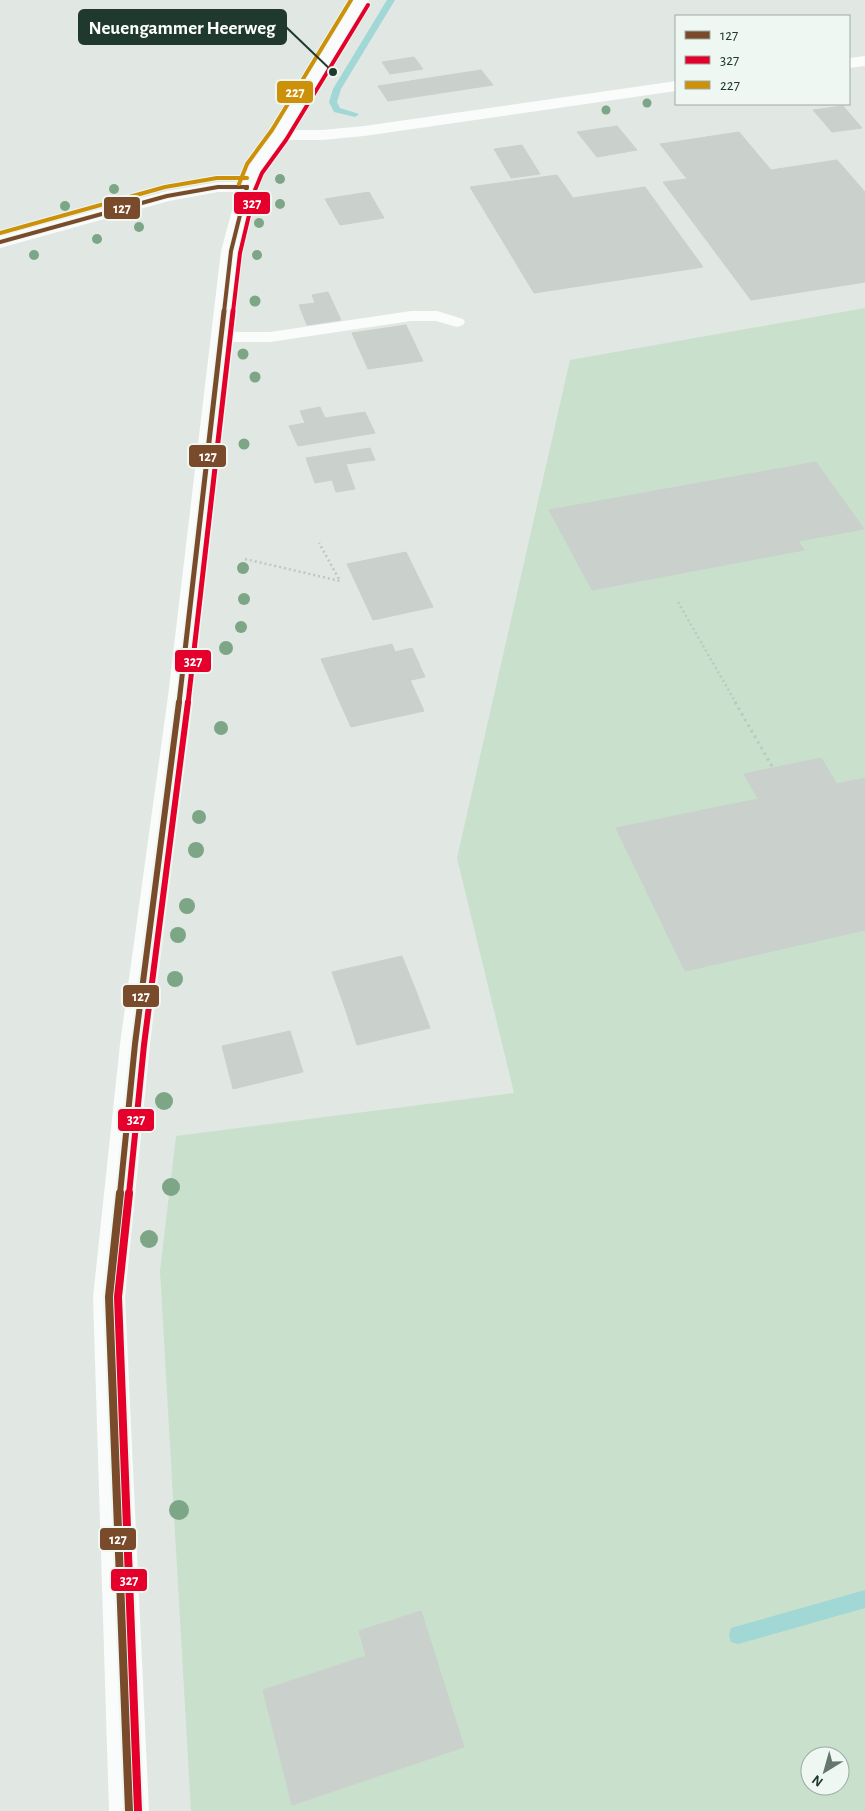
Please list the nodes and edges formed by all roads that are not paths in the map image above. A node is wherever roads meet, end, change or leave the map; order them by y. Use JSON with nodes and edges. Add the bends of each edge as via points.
{"nodes":[{"id":1,"x":361,"y":0,"type":"edge"},
{"id":2,"x":865,"y":61,"type":"edge"},
{"id":3,"x":850,"y":63,"type":"edge"},
{"id":4,"x":675,"y":86,"type":"edge"},
{"id":5,"x":279,"y":135,"type":"junction"},
{"id":6,"x":247,"y":187,"type":"junction"},
{"id":7,"x":0,"y":242,"type":"edge"},
{"id":8,"x":457,"y":322,"type":"dead end"},
{"id":9,"x":221,"y":337,"type":"junction"},
{"id":10,"x":129,"y":1811,"type":"edge"}],
"edges":[{"from":1,"to":5,"type":"street"},
{"from":2,"to":3,"type":"street"},
{"from":4,"to":5,"type":"street","via":[[364,131]]},
{"from":5,"to":6,"type":"street","via":[[254,169]]},
{"from":6,"to":7,"type":"street","via":[[218,187],[167,196]]},
{"from":6,"to":9,"type":"street","via":[[231,251]]},
{"from":8,"to":9,"type":"lane","via":[[437,316],[411,316],[270,338]]},
{"from":9,"to":10,"type":"street","via":[[180,696],[135,1044],[109,1297]]}]}
